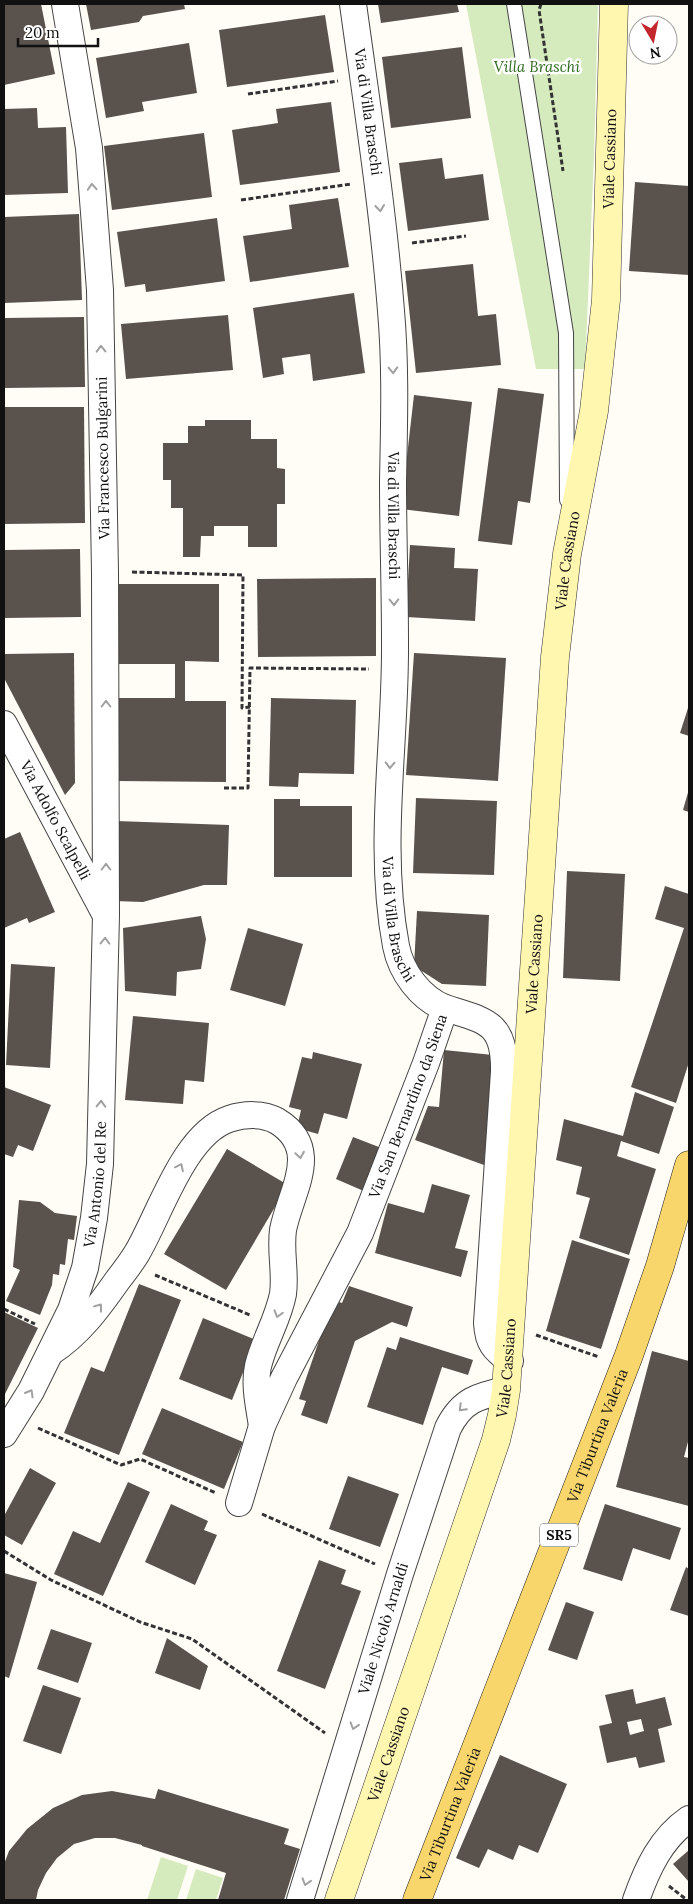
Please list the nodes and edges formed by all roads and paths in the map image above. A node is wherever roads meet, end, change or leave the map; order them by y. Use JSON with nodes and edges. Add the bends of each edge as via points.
{"nodes":[{"id":1,"x":65,"y":4,"type":"edge"},
{"id":2,"x":353,"y":4,"type":"edge"},
{"id":3,"x":514,"y":4,"type":"edge"},
{"id":4,"x":614,"y":4,"type":"edge"},
{"id":5,"x":363,"y":77,"type":"junction"},
{"id":6,"x":248,"y":94,"type":"dead end"},
{"id":7,"x":377,"y":181,"type":"junction"},
{"id":8,"x":241,"y":200,"type":"dead end"},
{"id":9,"x":466,"y":236,"type":"dead end"},
{"id":10,"x":384,"y":247,"type":"junction"},
{"id":11,"x":567,"y":554,"type":"junction"},
{"id":12,"x":105,"y":572,"type":"junction"},
{"id":13,"x":350,"y":669,"type":"dead end"},
{"id":14,"x":250,"y":707,"type":"junction"},
{"id":15,"x":4,"y":724,"type":"edge"},
{"id":16,"x":224,"y":788,"type":"dead end"},
{"id":17,"x":106,"y":915,"type":"junction"},
{"id":18,"x":445,"y":1008,"type":"junction"},
{"id":19,"x":689,"y":1165,"type":"edge"},
{"id":20,"x":129,"y":1264,"type":"junction"},
{"id":21,"x":4,"y":1308,"type":"edge"},
{"id":22,"x":274,"y":1326,"type":"junction"},
{"id":23,"x":511,"y":1326,"type":"junction"},
{"id":24,"x":55,"y":1344,"type":"junction"},
{"id":25,"x":510,"y":1361,"type":"junction"},
{"id":26,"x":625,"y":1366,"type":"junction"},
{"id":27,"x":506,"y":1390,"type":"junction"},
{"id":28,"x":9,"y":1426,"type":"edge"},
{"id":29,"x":262,"y":1426,"type":"junction"},
{"id":30,"x":239,"y":1503,"type":"junction"},
{"id":31,"x":4,"y":1551,"type":"edge"},
{"id":32,"x":376,"y":1565,"type":"dead end"},
{"id":33,"x":347,"y":1749,"type":"junction"},
{"id":34,"x":689,"y":1819,"type":"edge"},
{"id":35,"x":300,"y":1900,"type":"edge"},
{"id":36,"x":339,"y":1900,"type":"edge"},
{"id":37,"x":417,"y":1900,"type":"edge"},
{"id":38,"x":636,"y":1900,"type":"edge"}],
"edges":[{"from":12,"to":1,"type":"street","name":"Via Francesco Bulgarini","one_way":true,"via":[[100,290],[89,148]]},
{"from":2,"to":5,"type":"street","name":"Via di Villa Braschi"},
{"from":3,"to":11,"type":"lane","via":[[566,333]]},
{"from":4,"to":11,"type":"street","name":"Viale Cassiano","via":[[606,300],[594,411]]},
{"from":5,"to":6,"type":"path"},
{"from":5,"to":7,"type":"street","name":"Via di Villa Braschi"},
{"from":7,"to":8,"type":"path"},
{"from":7,"to":10,"type":"street","name":"Via di Villa Braschi","one_way":true},
{"from":9,"to":10,"type":"path"},
{"from":10,"to":18,"type":"street","name":"Via di Villa Braschi","one_way":true,"via":[[391,312],[394,407],[395,644],[387,840],[389,891],[396,946],[405,971],[424,995]]},
{"from":11,"to":23,"type":"street","name":"Viale Cassiano","via":[[555,667]]},
{"from":12,"to":14,"type":"path","via":[[243,575],[242,708]]},
{"from":17,"to":12,"type":"street","name":"Via Francesco Bulgarini","one_way":true},
{"from":13,"to":14,"type":"path","via":[[250,668]]},
{"from":14,"to":16,"type":"path","via":[[248,788]]},
{"from":15,"to":17,"type":"street","name":"Via Adolfo Scalpelli"},
{"from":24,"to":17,"type":"street","name":"Via Antonio del Re","one_way":true,"via":[[83,1276],[98,1191]]},
{"from":18,"to":25,"type":"street","name":"Via San Bernardino da Siena","via":[[485,1021],[498,1035],[502,1045],[504,1072],[486,1323],[493,1347]]},
{"from":18,"to":29,"type":"street","name":"Via San Bernardino da Siena","via":[[360,1233]]},
{"from":19,"to":26,"type":"main road","name":"Via Tiburtina Valeria","number":"SR5","via":[[660,1266]]},
{"from":20,"to":22,"type":"path"},
{"from":20,"to":22,"type":"street","name":"Via San Bernardino da Siena","one_way":true,"via":[[183,1161],[201,1139],[218,1124],[232,1118],[249,1115],[273,1119],[294,1136],[301,1166],[281,1244],[283,1292]]},
{"from":24,"to":20,"type":"street","name":"Via San Bernardino da Siena","one_way":true,"via":[[70,1339],[96,1311]]},
{"from":21,"to":24,"type":"path"},
{"from":22,"to":29,"type":"street","name":"Via San Bernardino da Siena","via":[[257,1372]]},
{"from":23,"to":25,"type":"street","name":"Viale Cassiano"},
{"from":23,"to":26,"type":"path"},
{"from":28,"to":24,"type":"street","name":"Via Antonio del Re","one_way":true},
{"from":25,"to":27,"type":"street","name":"Viale Cassiano"},
{"from":26,"to":37,"type":"main road","name":"Via Tiburtina Valeria","number":"SR5"},
{"from":27,"to":33,"type":"street","name":"Viale Nicolò Arnaldi","one_way":true,"via":[[469,1402],[454,1416],[448,1428]]},
{"from":27,"to":36,"type":"street","name":"Viale Cassiano","via":[[496,1440]]},
{"from":28,"to":30,"type":"path","via":[[121,1465],[140,1459]]},
{"from":29,"to":30,"type":"street","name":"Via San Bernardino da Siena"},
{"from":30,"to":32,"type":"path"},
{"from":31,"to":33,"type":"path","via":[[51,1580],[140,1622],[192,1639]]},
{"from":33,"to":35,"type":"street","name":"Viale Nicolò Arnaldi","one_way":true},
{"from":34,"to":38,"type":"street","via":[[667,1838],[656,1853]]}]}
